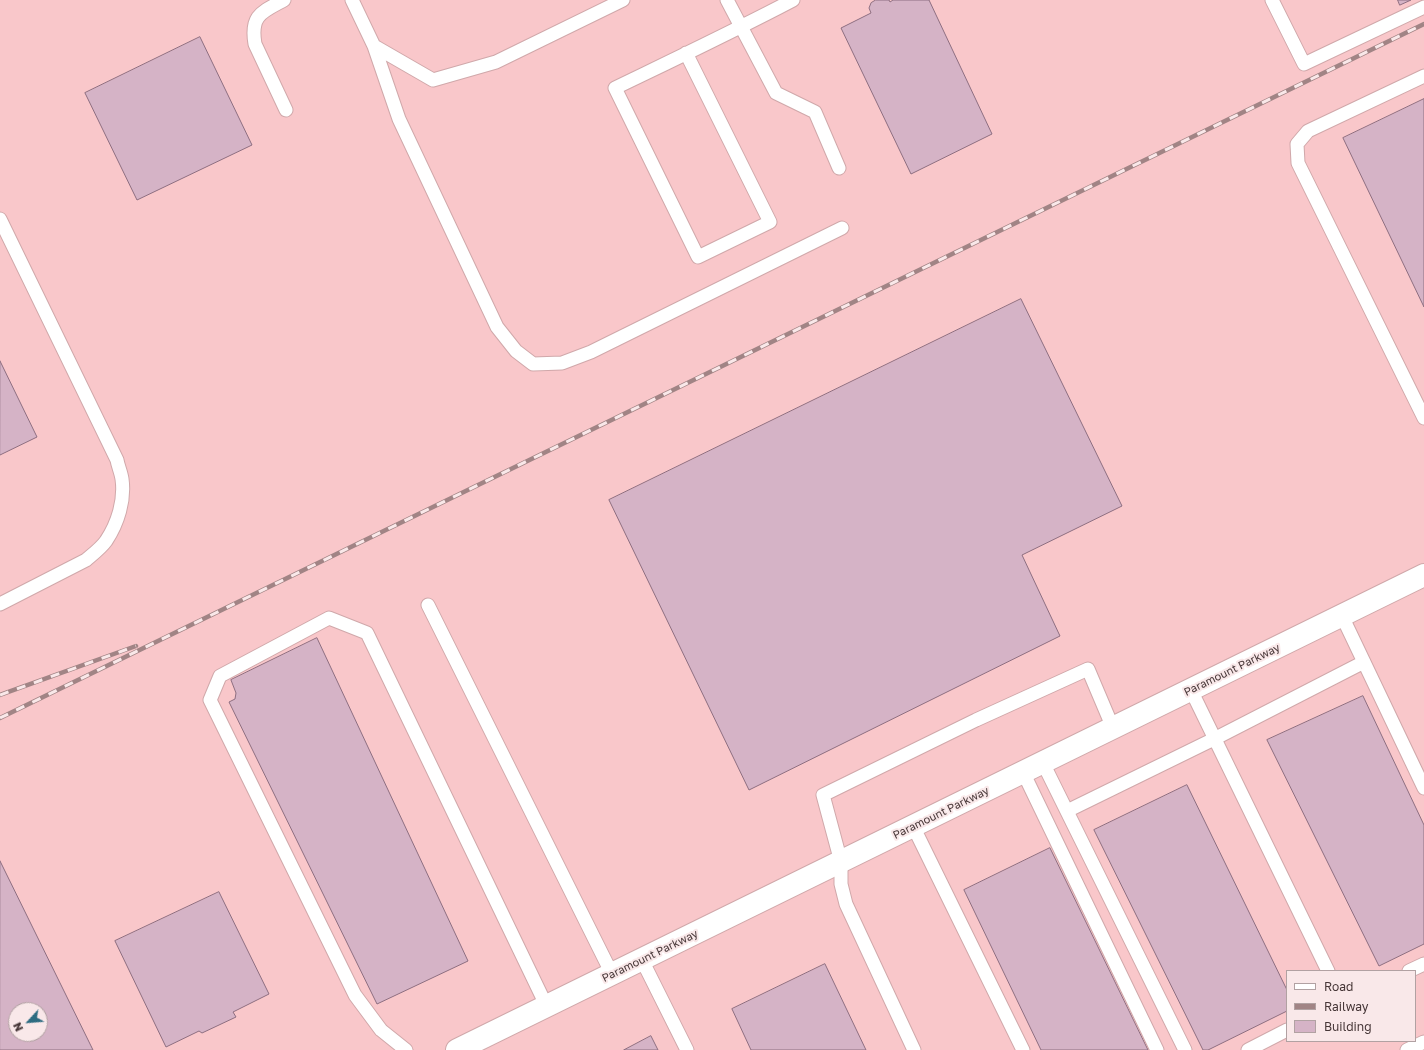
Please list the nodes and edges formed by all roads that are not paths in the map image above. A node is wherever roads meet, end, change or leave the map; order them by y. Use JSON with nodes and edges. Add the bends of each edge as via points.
{"nodes":[{"id":1,"x":284,"y":0,"type":"edge"},
{"id":2,"x":352,"y":0,"type":"edge"},
{"id":3,"x":623,"y":0,"type":"edge"},
{"id":4,"x":727,"y":0,"type":"edge"},
{"id":5,"x":793,"y":0,"type":"edge"},
{"id":6,"x":1272,"y":0,"type":"edge"},
{"id":7,"x":1424,"y":7,"type":"edge"},
{"id":8,"x":741,"y":27,"type":"junction"},
{"id":9,"x":374,"y":46,"type":"junction"},
{"id":10,"x":686,"y":53,"type":"junction"},
{"id":11,"x":1424,"y":76,"type":"edge"},
{"id":12,"x":286,"y":110,"type":"dead end"},
{"id":13,"x":839,"y":168,"type":"dead end"},
{"id":14,"x":0,"y":219,"type":"edge"},
{"id":15,"x":842,"y":228,"type":"dead end"},
{"id":16,"x":1424,"y":418,"type":"edge"},
{"id":17,"x":1424,"y":575,"type":"edge"},
{"id":18,"x":0,"y":604,"type":"edge"},
{"id":19,"x":428,"y":605,"type":"dead end"},
{"id":20,"x":1342,"y":616,"type":"junction"},
{"id":21,"x":1364,"y":662,"type":"junction"},
{"id":22,"x":1191,"y":690,"type":"junction"},
{"id":23,"x":1113,"y":728,"type":"junction"},
{"id":24,"x":1214,"y":739,"type":"junction"},
{"id":25,"x":1043,"y":763,"type":"junction"},
{"id":26,"x":1023,"y":772,"type":"junction"},
{"id":27,"x":1424,"y":788,"type":"edge"},
{"id":28,"x":1067,"y":811,"type":"junction"},
{"id":29,"x":913,"y":826,"type":"junction"},
{"id":30,"x":841,"y":862,"type":"junction"},
{"id":31,"x":642,"y":960,"type":"junction"},
{"id":32,"x":1424,"y":964,"type":"edge"},
{"id":33,"x":1328,"y":970,"type":"edge"},
{"id":34,"x":1411,"y":970,"type":"edge"},
{"id":35,"x":612,"y":974,"type":"junction"},
{"id":36,"x":547,"y":1007,"type":"junction"},
{"id":37,"x":1286,"y":1031,"type":"edge"},
{"id":38,"x":1424,"y":1042,"type":"edge"},
{"id":39,"x":406,"y":1050,"type":"edge"},
{"id":40,"x":457,"y":1050,"type":"edge"},
{"id":41,"x":686,"y":1050,"type":"edge"},
{"id":42,"x":914,"y":1050,"type":"edge"},
{"id":43,"x":1023,"y":1050,"type":"edge"},
{"id":44,"x":1157,"y":1050,"type":"edge"},
{"id":45,"x":1186,"y":1050,"type":"edge"},
{"id":46,"x":1248,"y":1050,"type":"edge"},
{"id":47,"x":1407,"y":1050,"type":"edge"}],
"edges":[{"from":1,"to":12,"type":"lane","via":[[261,13],[255,20],[254,34],[256,44]]},
{"from":2,"to":9,"type":"lane"},
{"from":3,"to":9,"type":"lane","via":[[496,62],[433,80]]},
{"from":4,"to":8,"type":"lane"},
{"from":5,"to":8,"type":"lane"},
{"from":6,"to":7,"type":"lane","via":[[1304,64]]},
{"from":8,"to":10,"type":"lane"},
{"from":8,"to":13,"type":"lane","via":[[776,93],[815,112]]},
{"from":9,"to":15,"type":"lane","via":[[399,119],[497,327],[516,351],[533,364],[562,363],[591,352]]},
{"from":10,"to":10,"type":"lane","via":[[615,88],[698,257],[770,222]]},
{"from":11,"to":16,"type":"lane","via":[[1308,131],[1297,144],[1298,163]]},
{"from":14,"to":18,"type":"lane","via":[[117,460],[122,479],[120,513],[106,541],[98,550],[86,560]]},
{"from":17,"to":20,"type":"street","name":"Paramount Parkway"},
{"from":19,"to":35,"type":"lane"},
{"from":20,"to":21,"type":"lane"},
{"from":20,"to":22,"type":"street","name":"Paramount Parkway"},
{"from":21,"to":24,"type":"lane"},
{"from":21,"to":27,"type":"lane"},
{"from":22,"to":23,"type":"street","name":"Paramount Parkway"},
{"from":22,"to":24,"type":"lane"},
{"from":23,"to":25,"type":"street","name":"Paramount Parkway"},
{"from":23,"to":30,"type":"lane","via":[[1088,669],[969,723],[823,796]]},
{"from":24,"to":28,"type":"lane"},
{"from":24,"to":33,"type":"lane"},
{"from":25,"to":26,"type":"street","name":"Paramount Parkway"},
{"from":25,"to":28,"type":"lane"},
{"from":26,"to":29,"type":"street","name":"Paramount Parkway"},
{"from":26,"to":44,"type":"lane"},
{"from":28,"to":45,"type":"lane"},
{"from":29,"to":30,"type":"street","name":"Paramount Parkway"},
{"from":29,"to":43,"type":"lane"},
{"from":30,"to":31,"type":"street","name":"Paramount Parkway"},
{"from":30,"to":42,"type":"lane","via":[[841,884],[846,904]]},
{"from":31,"to":35,"type":"street","name":"Paramount Parkway"},
{"from":31,"to":41,"type":"lane"},
{"from":32,"to":34,"type":"lane"},
{"from":35,"to":36,"type":"street","name":"Paramount Parkway"},
{"from":36,"to":39,"type":"lane","via":[[367,633],[329,618],[220,676],[210,700],[355,996],[381,1030]]},
{"from":36,"to":40,"type":"street","name":"Paramount Parkway"},
{"from":37,"to":46,"type":"lane"},
{"from":38,"to":47,"type":"lane"}]}
